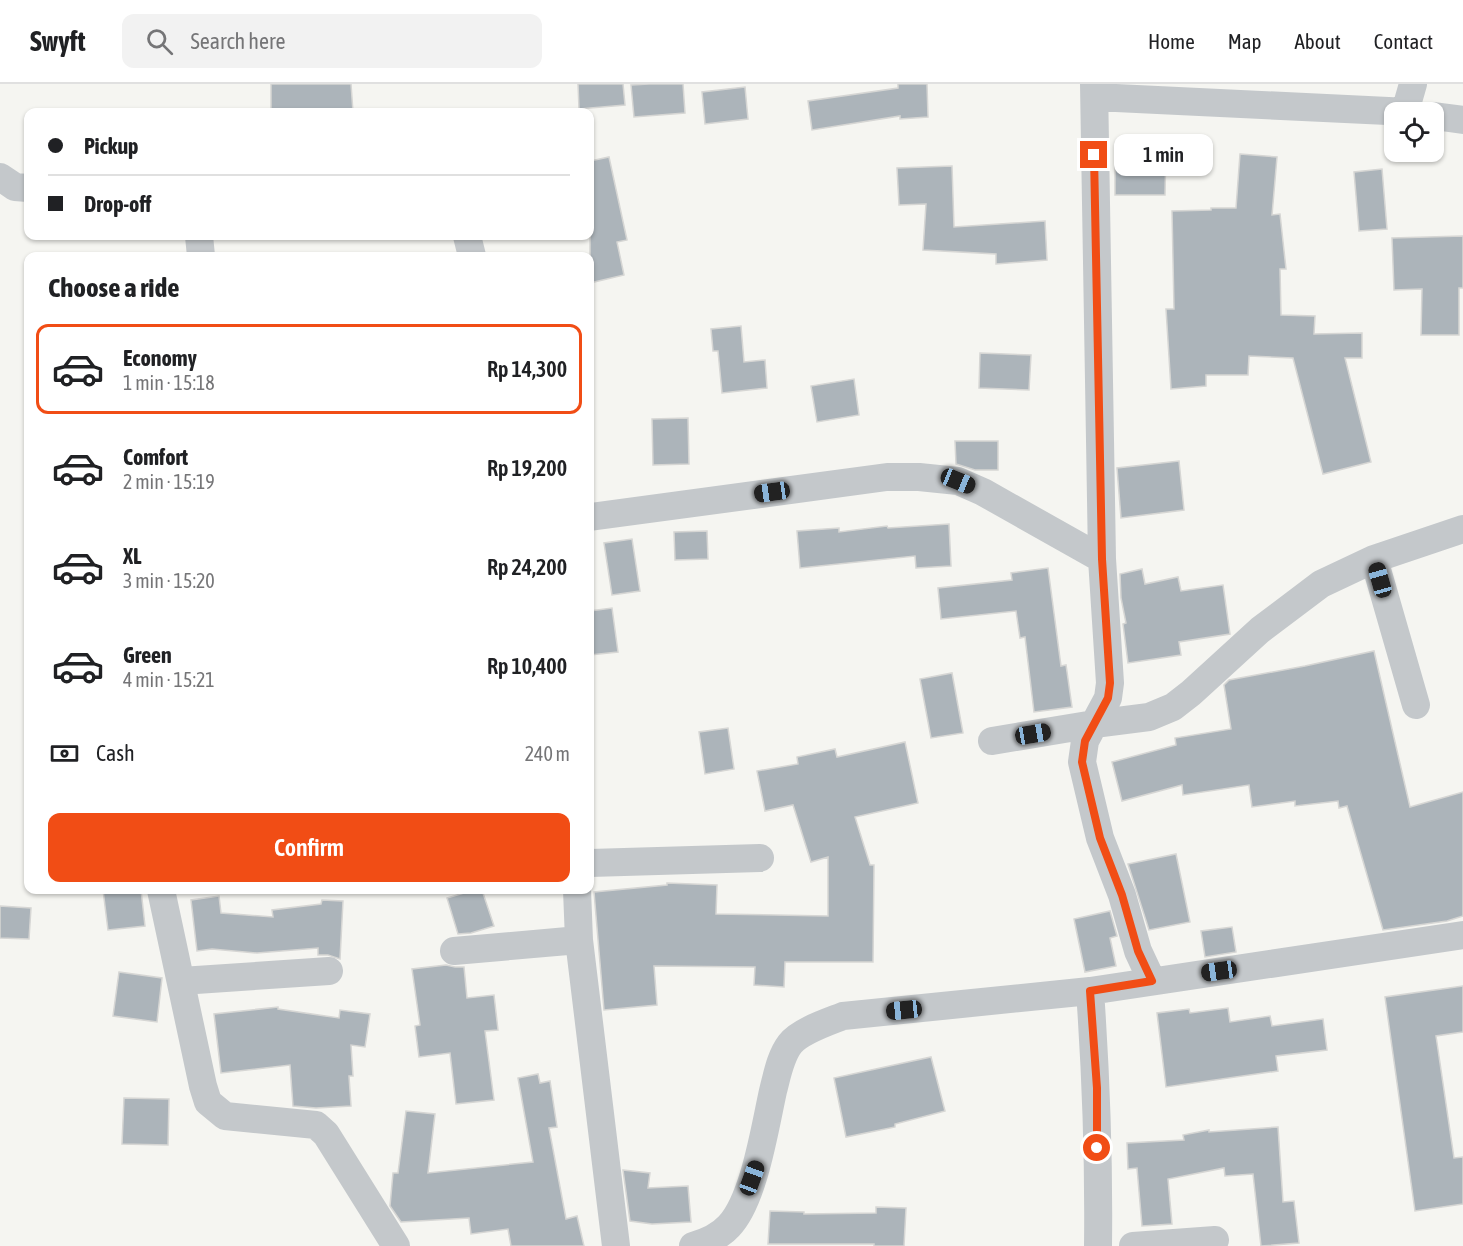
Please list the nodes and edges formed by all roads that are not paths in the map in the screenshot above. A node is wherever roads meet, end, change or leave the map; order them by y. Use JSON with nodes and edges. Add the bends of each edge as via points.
{"nodes":[{"id":1,"x":1413,"y":84,"type":"edge"},
{"id":2,"x":1094,"y":90,"type":"edge"},
{"id":3,"x":1409,"y":102,"type":"edge"},
{"id":4,"x":1384,"y":110,"type":"edge"},
{"id":5,"x":1444,"y":117,"type":"edge"},
{"id":6,"x":1463,"y":120,"type":"edge"},
{"id":7,"x":0,"y":177,"type":"edge"},
{"id":8,"x":24,"y":188,"type":"edge"},
{"id":9,"x":594,"y":516,"type":"edge"},
{"id":10,"x":1463,"y":529,"type":"edge"},
{"id":11,"x":1102,"y":559,"type":"junction"},
{"id":12,"x":1374,"y":559,"type":"junction"},
{"id":13,"x":1416,"y":705,"type":"dead end"},
{"id":14,"x":1094,"y":724,"type":"junction"},
{"id":15,"x":992,"y":741,"type":"dead end"},
{"id":16,"x":760,"y":858,"type":"dead end"},
{"id":17,"x":594,"y":863,"type":"edge"},
{"id":18,"x":162,"y":894,"type":"edge"},
{"id":19,"x":577,"y":894,"type":"edge"},
{"id":20,"x":1463,"y":935,"type":"edge"},
{"id":21,"x":579,"y":940,"type":"junction"},
{"id":22,"x":454,"y":951,"type":"dead end"},
{"id":23,"x":329,"y":971,"type":"dead end"},
{"id":24,"x":181,"y":981,"type":"junction"},
{"id":25,"x":1152,"y":981,"type":"junction"},
{"id":26,"x":1090,"y":991,"type":"junction"},
{"id":27,"x":1215,"y":1240,"type":"dead end"},
{"id":28,"x":396,"y":1246,"type":"edge"},
{"id":29,"x":615,"y":1246,"type":"edge"},
{"id":30,"x":693,"y":1246,"type":"edge"},
{"id":31,"x":1098,"y":1246,"type":"edge"},
{"id":32,"x":1133,"y":1246,"type":"edge"}],
"edges":[{"from":1,"to":3,"type":"street"},
{"from":2,"to":4,"type":"street"},
{"from":2,"to":11,"type":"street"},
{"from":5,"to":6,"type":"street"},
{"from":7,"to":8,"type":"street","via":[[15,187]]},
{"from":9,"to":11,"type":"street","via":[[887,477],[919,477],[958,481],[983,492]]},
{"from":10,"to":12,"type":"street"},
{"from":11,"to":14,"type":"street","via":[[1110,683],[1108,698]]},
{"from":12,"to":13,"type":"street"},
{"from":12,"to":14,"type":"street","via":[[1321,584],[1260,630],[1173,707],[1149,717]]},
{"from":14,"to":15,"type":"street"},
{"from":14,"to":25,"type":"street","via":[[1085,741],[1082,762],[1086,781],[1100,838]]},
{"from":16,"to":17,"type":"street"},
{"from":18,"to":24,"type":"street"},
{"from":19,"to":21,"type":"street"},
{"from":20,"to":25,"type":"street"},
{"from":21,"to":22,"type":"street"},
{"from":21,"to":29,"type":"street"},
{"from":23,"to":24,"type":"street"},
{"from":24,"to":28,"type":"street","via":[[208,1102],[225,1116],[316,1125],[326,1134]]},
{"from":25,"to":26,"type":"street"},
{"from":26,"to":30,"type":"street","via":[[843,1016],[814,1028],[791,1043],[779,1067],[758,1162],[740,1210],[729,1226],[710,1241]]},
{"from":26,"to":31,"type":"street","via":[[1097,1088]]},
{"from":27,"to":32,"type":"street"}]}
